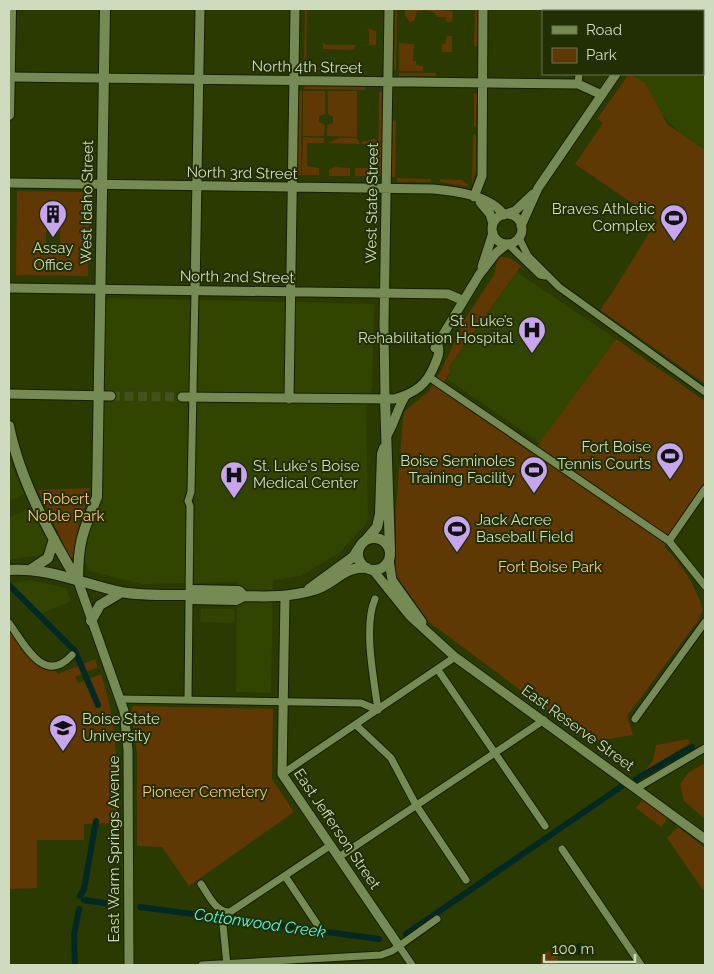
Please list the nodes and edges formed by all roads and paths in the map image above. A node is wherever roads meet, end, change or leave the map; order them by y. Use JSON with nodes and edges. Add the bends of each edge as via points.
{"nodes":[{"id":1,"x":10,"y":9,"type":"edge"},
{"id":2,"x":105,"y":9,"type":"edge"},
{"id":3,"x":200,"y":9,"type":"edge"},
{"id":4,"x":295,"y":9,"type":"edge"},
{"id":5,"x":389,"y":9,"type":"edge"},
{"id":6,"x":483,"y":9,"type":"edge"},
{"id":7,"x":578,"y":75,"type":"edge"},
{"id":8,"x":615,"y":75,"type":"edge"},
{"id":9,"x":9,"y":77,"type":"edge"},
{"id":10,"x":104,"y":78,"type":"junction"},
{"id":11,"x":199,"y":79,"type":"junction"},
{"id":12,"x":294,"y":80,"type":"junction"},
{"id":13,"x":388,"y":82,"type":"junction"},
{"id":14,"x":482,"y":83,"type":"junction"},
{"id":15,"x":578,"y":84,"type":"junction"},
{"id":16,"x":602,"y":95,"type":"junction"},
{"id":17,"x":9,"y":115,"type":"edge"},
{"id":18,"x":9,"y":182,"type":"edge"},
{"id":19,"x":102,"y":184,"type":"junction"},
{"id":20,"x":197,"y":186,"type":"junction"},
{"id":21,"x":292,"y":187,"type":"junction"},
{"id":22,"x":386,"y":187,"type":"junction"},
{"id":23,"x":538,"y":188,"type":"junction"},
{"id":24,"x":474,"y":197,"type":"junction"},
{"id":25,"x":505,"y":215,"type":"junction"},
{"id":26,"x":521,"y":226,"type":"junction"},
{"id":27,"x":493,"y":228,"type":"junction"},
{"id":28,"x":519,"y":238,"type":"junction"},
{"id":29,"x":508,"y":244,"type":"junction"},
{"id":30,"x":479,"y":275,"type":"junction"},
{"id":31,"x":545,"y":276,"type":"junction"},
{"id":32,"x":9,"y":288,"type":"edge"},
{"id":33,"x":101,"y":289,"type":"junction"},
{"id":34,"x":196,"y":290,"type":"junction"},
{"id":35,"x":290,"y":292,"type":"junction"},
{"id":36,"x":384,"y":293,"type":"junction"},
{"id":37,"x":462,"y":300,"type":"junction"},
{"id":38,"x":438,"y":344,"type":"junction"},
{"id":39,"x":429,"y":377,"type":"junction"},
{"id":40,"x":705,"y":392,"type":"edge"},
{"id":41,"x":9,"y":394,"type":"edge"},
{"id":42,"x":99,"y":396,"type":"junction"},
{"id":43,"x":111,"y":396,"type":"tunnel mouth"},
{"id":44,"x":405,"y":396,"type":"junction"},
{"id":45,"x":182,"y":397,"type":"tunnel mouth"},
{"id":46,"x":194,"y":397,"type":"junction"},
{"id":47,"x":385,"y":398,"type":"junction"},
{"id":48,"x":289,"y":399,"type":"junction"},
{"id":49,"x":9,"y":426,"type":"edge"},
{"id":50,"x":386,"y":440,"type":"junction"},
{"id":51,"x":705,"y":489,"type":"edge"},
{"id":52,"x":54,"y":539,"type":"junction"},
{"id":53,"x":670,"y":541,"type":"junction"},
{"id":54,"x":363,"y":544,"type":"junction"},
{"id":55,"x":390,"y":555,"type":"junction"},
{"id":56,"x":370,"y":569,"type":"junction"},
{"id":57,"x":9,"y":570,"type":"edge"},
{"id":58,"x":30,"y":570,"type":"junction"},
{"id":59,"x":78,"y":581,"type":"junction"},
{"id":60,"x":705,"y":586,"type":"edge"},
{"id":61,"x":122,"y":592,"type":"junction"},
{"id":62,"x":305,"y":593,"type":"junction"},
{"id":63,"x":190,"y":595,"type":"junction"},
{"id":64,"x":285,"y":597,"type":"junction"},
{"id":65,"x":375,"y":599,"type":"dead end"},
{"id":66,"x":91,"y":621,"type":"junction"},
{"id":67,"x":705,"y":622,"type":"edge"},
{"id":68,"x":9,"y":623,"type":"edge"},
{"id":69,"x":434,"y":639,"type":"junction"},
{"id":70,"x":72,"y":655,"type":"dead end"},
{"id":71,"x":455,"y":657,"type":"junction"},
{"id":72,"x":438,"y":670,"type":"junction"},
{"id":73,"x":121,"y":699,"type":"junction"},
{"id":74,"x":188,"y":700,"type":"junction"},
{"id":75,"x":283,"y":702,"type":"junction"},
{"id":76,"x":378,"y":710,"type":"junction"},
{"id":77,"x":544,"y":720,"type":"junction"},
{"id":78,"x":635,"y":720,"type":"dead end"},
{"id":79,"x":356,"y":725,"type":"junction"},
{"id":80,"x":705,"y":748,"type":"edge"},
{"id":81,"x":495,"y":753,"type":"junction"},
{"id":82,"x":282,"y":774,"type":"junction"},
{"id":83,"x":637,"y":788,"type":"junction"},
{"id":84,"x":416,"y":805,"type":"junction"},
{"id":85,"x":545,"y":826,"type":"dead end"},
{"id":86,"x":705,"y":839,"type":"edge"},
{"id":87,"x":331,"y":845,"type":"junction"},
{"id":88,"x":562,"y":849,"type":"dead end"},
{"id":89,"x":339,"y":857,"type":"junction"},
{"id":90,"x":285,"y":876,"type":"junction"},
{"id":91,"x":466,"y":880,"type":"dead end"},
{"id":92,"x":201,"y":884,"type":"dead end"},
{"id":93,"x":437,"y":919,"type":"dead end"},
{"id":94,"x":223,"y":924,"type":"dead end"},
{"id":95,"x":319,"y":927,"type":"dead end"},
{"id":96,"x":399,"y":946,"type":"junction"},
{"id":97,"x":322,"y":962,"type":"edge"},
{"id":98,"x":129,"y":965,"type":"edge"},
{"id":99,"x":202,"y":965,"type":"edge"},
{"id":100,"x":227,"y":965,"type":"edge"},
{"id":101,"x":412,"y":965,"type":"edge"},
{"id":102,"x":641,"y":965,"type":"edge"}],
"edges":[{"from":1,"to":9,"type":"main road"},
{"from":2,"to":10,"type":"main road","name":"West Idaho Street"},
{"from":3,"to":11,"type":"street"},
{"from":4,"to":12,"type":"street"},
{"from":5,"to":13,"type":"street","name":"West State Street"},
{"from":6,"to":14,"type":"street"},
{"from":7,"to":15,"type":"street"},
{"from":8,"to":16,"type":"street"},
{"from":9,"to":10,"type":"street","name":"North 4th Street"},
{"from":9,"to":17,"type":"main road"},
{"from":10,"to":11,"type":"street","name":"North 4th Street"},
{"from":10,"to":19,"type":"main road","name":"West Idaho Street"},
{"from":11,"to":12,"type":"street","name":"North 4th Street"},
{"from":11,"to":20,"type":"street"},
{"from":12,"to":13,"type":"street","name":"North 4th Street"},
{"from":12,"to":21,"type":"street"},
{"from":13,"to":14,"type":"street","name":"North 4th Street"},
{"from":13,"to":22,"type":"street","name":"West State Street"},
{"from":14,"to":15,"type":"street","name":"North 4th Street"},
{"from":14,"to":24,"type":"street","via":[[482,176]]},
{"from":15,"to":16,"type":"street","name":"North 4th Street"},
{"from":16,"to":23,"type":"street"},
{"from":18,"to":19,"type":"street","name":"North 3rd Street"},
{"from":19,"to":20,"type":"street","name":"North 3rd Street"},
{"from":19,"to":33,"type":"main road","name":"West Idaho Street"},
{"from":20,"to":21,"type":"street","name":"North 3rd Street"},
{"from":20,"to":34,"type":"street"},
{"from":21,"to":22,"type":"street","name":"North 3rd Street"},
{"from":21,"to":35,"type":"street"},
{"from":22,"to":24,"type":"street","name":"North 3rd Street","via":[[433,189]]},
{"from":22,"to":36,"type":"street","name":"West State Street"},
{"from":23,"to":25,"type":"street","via":[[520,207]]},
{"from":23,"to":26,"type":"street"},
{"from":24,"to":25,"type":"street","name":"North 3rd Street"},
{"from":24,"to":27,"type":"street","via":[[486,208]]},
{"from":25,"to":26,"type":"street","via":[[516,217]]},
{"from":25,"to":27,"type":"street"},
{"from":26,"to":28,"type":"street"},
{"from":27,"to":29,"type":"street","via":[[497,240]]},
{"from":27,"to":30,"type":"street"},
{"from":28,"to":29,"type":"street"},
{"from":28,"to":31,"type":"street","via":[[528,256]]},
{"from":29,"to":30,"type":"street","via":[[496,253]]},
{"from":29,"to":31,"type":"street","via":[[540,275]]},
{"from":30,"to":37,"type":"street"},
{"from":31,"to":40,"type":"street"},
{"from":32,"to":33,"type":"street","name":"North 2nd Street"},
{"from":33,"to":34,"type":"street","name":"North 2nd Street"},
{"from":33,"to":42,"type":"main road","name":"West Idaho Street"},
{"from":34,"to":35,"type":"street","name":"North 2nd Street"},
{"from":34,"to":46,"type":"street"},
{"from":35,"to":36,"type":"street","name":"North 2nd Street"},
{"from":35,"to":48,"type":"street"},
{"from":36,"to":37,"type":"street","name":"North 2nd Street","via":[[448,294]]},
{"from":36,"to":47,"type":"street","name":"West State Street"},
{"from":37,"to":38,"type":"street"},
{"from":38,"to":39,"type":"street","via":[[440,350]]},
{"from":38,"to":44,"type":"street","via":[[424,374]]},
{"from":39,"to":44,"type":"street","via":[[421,387]]},
{"from":39,"to":53,"type":"street"},
{"from":41,"to":42,"type":"street"},
{"from":42,"to":43,"type":"street"},
{"from":42,"to":59,"type":"main road","name":"West Idaho Street","via":[[97,497],[78,547]]},
{"from":44,"to":47,"type":"street"},
{"from":44,"to":50,"type":"street"},
{"from":45,"to":46,"type":"street"},
{"from":46,"to":48,"type":"street"},
{"from":46,"to":63,"type":"street","via":[[192,492],[188,501]]},
{"from":47,"to":48,"type":"street"},
{"from":47,"to":50,"type":"main road"},
{"from":49,"to":52,"type":"main road","name":"East Warm Springs Avenue","via":[[13,446]]},
{"from":50,"to":54,"type":"main road","via":[[382,454],[380,514],[377,527]]},
{"from":50,"to":55,"type":"main road"},
{"from":51,"to":53,"type":"street"},
{"from":52,"to":58,"type":"main road","via":[[48,558]]},
{"from":52,"to":59,"type":"main road","name":"East Warm Springs Avenue"},
{"from":53,"to":60,"type":"street"},
{"from":54,"to":55,"type":"main road","via":[[381,540]]},
{"from":54,"to":56,"type":"main road","via":[[360,561]]},
{"from":54,"to":62,"type":"main road","via":[[353,557]]},
{"from":55,"to":56,"type":"main road","via":[[382,568]]},
{"from":55,"to":69,"type":"street","name":"East Reserve Street","via":[[392,580]]},
{"from":56,"to":62,"type":"main road","via":[[349,570]]},
{"from":56,"to":69,"type":"street","name":"East Reserve Street"},
{"from":57,"to":58,"type":"main road"},
{"from":58,"to":59,"type":"main road"},
{"from":59,"to":61,"type":"main road"},
{"from":59,"to":66,"type":"street","name":"East Warm Springs Avenue"},
{"from":61,"to":63,"type":"main road"},
{"from":61,"to":66,"type":"main road","via":[[100,606]]},
{"from":62,"to":64,"type":"main road"},
{"from":63,"to":64,"type":"main road","via":[[192,599],[236,600],[244,596]]},
{"from":63,"to":74,"type":"street"},
{"from":64,"to":75,"type":"street","name":"East Jefferson Street"},
{"from":65,"to":76,"type":"street","via":[[370,648]]},
{"from":66,"to":73,"type":"street","name":"East Warm Springs Avenue"},
{"from":67,"to":78,"type":"street"},
{"from":68,"to":70,"type":"street","via":[[46,667],[66,662]]},
{"from":69,"to":71,"type":"street","name":"East Reserve Street"},
{"from":71,"to":72,"type":"street"},
{"from":71,"to":77,"type":"street","name":"East Reserve Street"},
{"from":72,"to":76,"type":"street"},
{"from":72,"to":81,"type":"street"},
{"from":73,"to":74,"type":"street"},
{"from":73,"to":98,"type":"street","name":"East Warm Springs Avenue","via":[[128,750]]},
{"from":74,"to":75,"type":"street"},
{"from":75,"to":76,"type":"street","via":[[361,703]]},
{"from":75,"to":82,"type":"street","name":"East Jefferson Street"},
{"from":76,"to":79,"type":"street"},
{"from":77,"to":81,"type":"street"},
{"from":77,"to":83,"type":"street","name":"East Reserve Street"},
{"from":79,"to":82,"type":"street"},
{"from":79,"to":84,"type":"street","via":[[391,758]]},
{"from":80,"to":83,"type":"street"},
{"from":81,"to":84,"type":"street"},
{"from":81,"to":85,"type":"street"},
{"from":82,"to":87,"type":"street","name":"East Jefferson Street"},
{"from":83,"to":86,"type":"street","name":"East Reserve Street"},
{"from":84,"to":89,"type":"street"},
{"from":84,"to":91,"type":"street"},
{"from":87,"to":89,"type":"street","name":"East Jefferson Street"},
{"from":87,"to":90,"type":"street"},
{"from":88,"to":102,"type":"street"},
{"from":89,"to":96,"type":"street","name":"East Jefferson Street"},
{"from":90,"to":92,"type":"street","via":[[226,912],[216,906]]},
{"from":90,"to":95,"type":"street"},
{"from":93,"to":96,"type":"street"},
{"from":94,"to":100,"type":"street"},
{"from":96,"to":97,"type":"street","via":[[368,957]]},
{"from":96,"to":101,"type":"street"},
{"from":97,"to":100,"type":"street"},
{"from":99,"to":100,"type":"street"}]}
